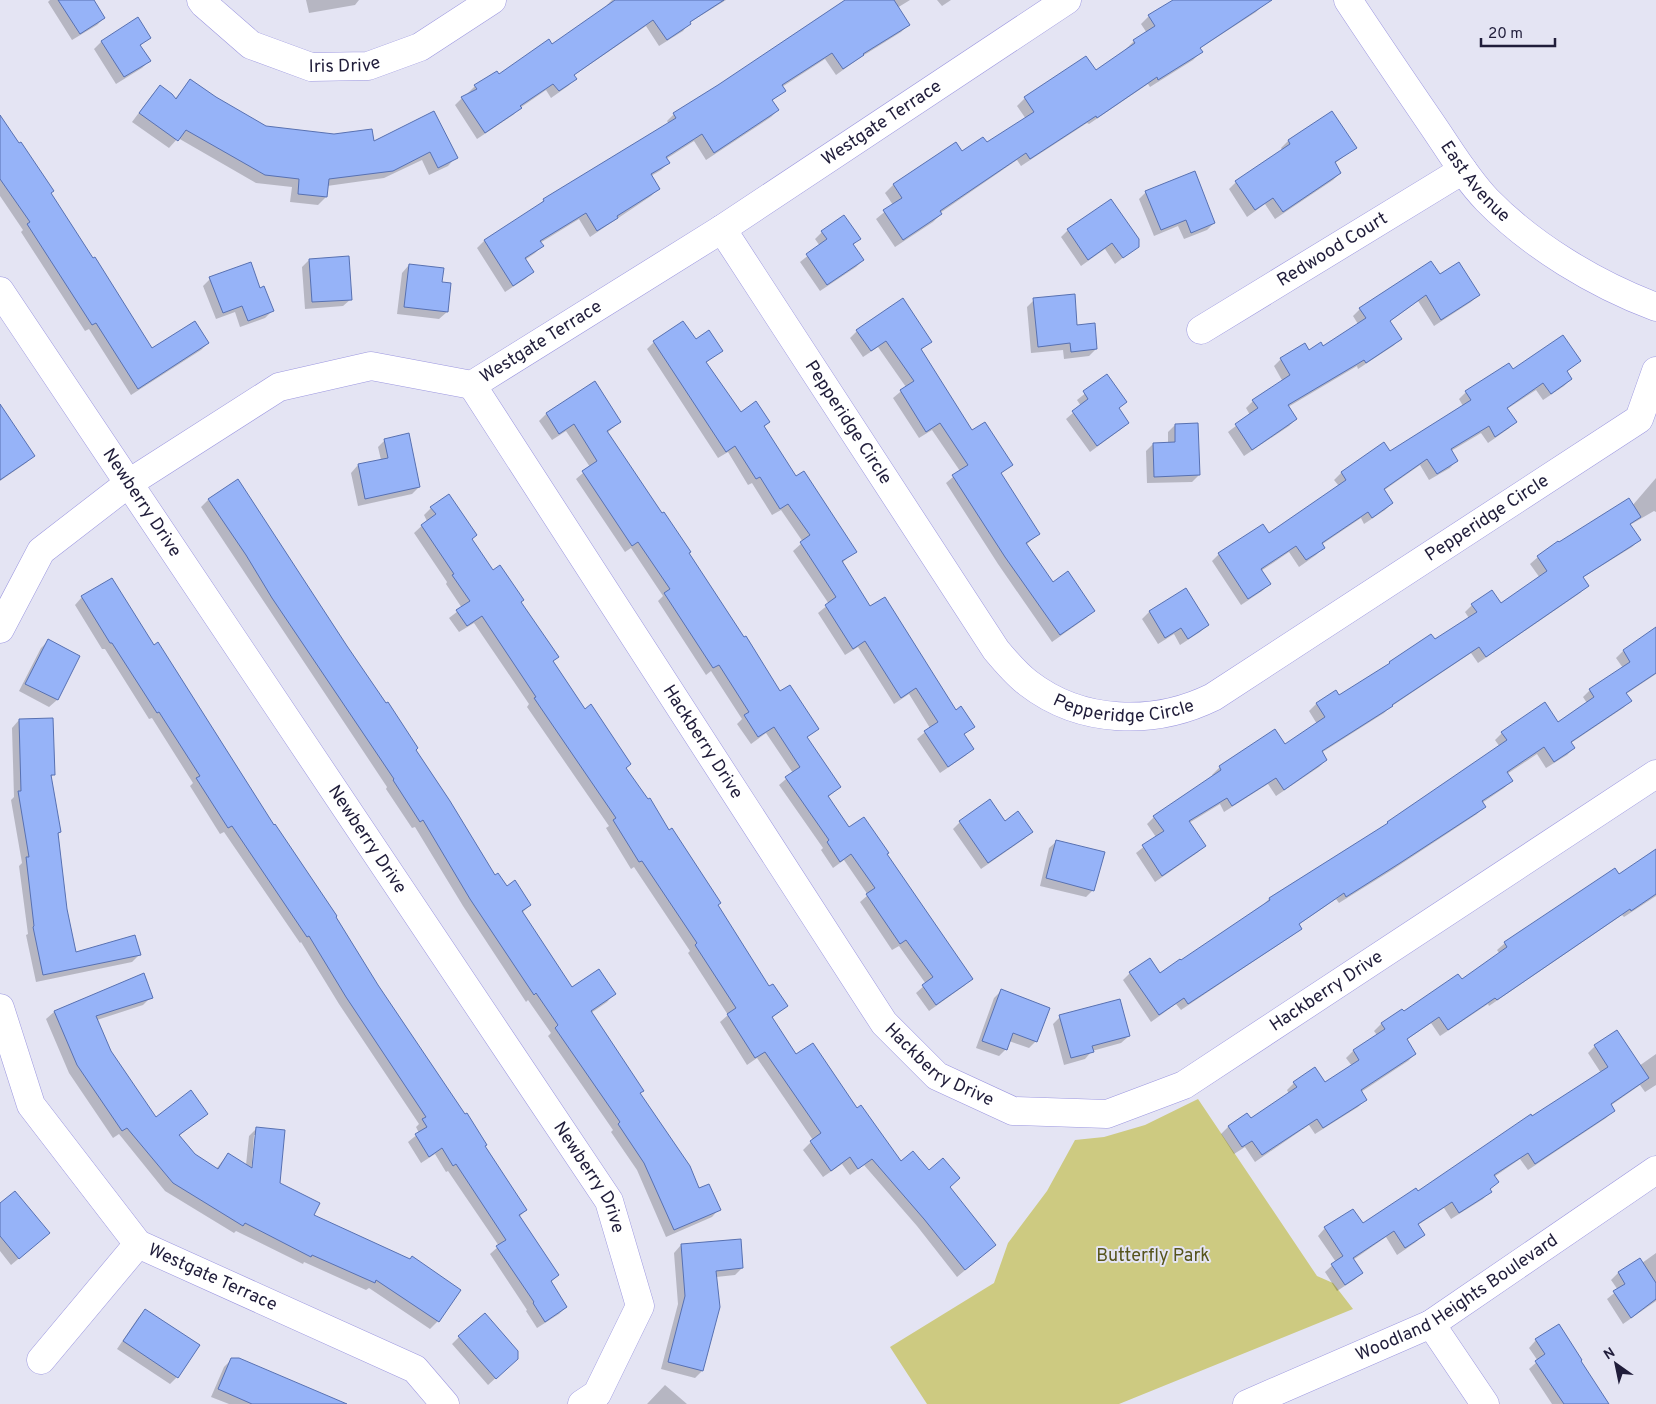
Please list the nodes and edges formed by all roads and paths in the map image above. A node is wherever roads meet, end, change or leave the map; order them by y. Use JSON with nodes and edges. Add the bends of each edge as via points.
{"nodes":[{"id":1,"x":201,"y":0,"type":"edge"},
{"id":2,"x":492,"y":0,"type":"edge"},
{"id":3,"x":1066,"y":0,"type":"edge"},
{"id":4,"x":1357,"y":3,"type":"edge"},
{"id":5,"x":1463,"y":170,"type":"junction"},
{"id":6,"x":722,"y":229,"type":"junction"},
{"id":7,"x":0,"y":291,"type":"edge"},
{"id":8,"x":1656,"y":307,"type":"edge"},
{"id":9,"x":1201,"y":330,"type":"dead end"},
{"id":10,"x":1656,"y":371,"type":"edge"},
{"id":11,"x":472,"y":384,"type":"junction"},
{"id":12,"x":129,"y":483,"type":"junction"},
{"id":13,"x":0,"y":629,"type":"edge"},
{"id":14,"x":1656,"y":774,"type":"edge"},
{"id":15,"x":0,"y":1008,"type":"edge"},
{"id":16,"x":1656,"y":1170,"type":"edge"},
{"id":17,"x":138,"y":1244,"type":"junction"},
{"id":18,"x":1431,"y":1324,"type":"junction"},
{"id":19,"x":40,"y":1360,"type":"dead end"},
{"id":20,"x":444,"y":1404,"type":"edge"},
{"id":21,"x":582,"y":1404,"type":"edge"},
{"id":22,"x":1247,"y":1404,"type":"edge"},
{"id":23,"x":1485,"y":1404,"type":"edge"}],
"edges":[{"from":1,"to":2,"type":"street","name":"Iris Drive","via":[[251,45],[311,67],[368,66],[420,47]]},
{"from":3,"to":6,"type":"street","name":"Westgate Terrace"},
{"from":4,"to":5,"type":"street","name":"East Avenue"},
{"from":5,"to":8,"type":"street","name":"East Avenue","via":[[1485,198],[1536,243],[1585,273]]},
{"from":5,"to":9,"type":"street","name":"Redwood Court"},
{"from":6,"to":10,"type":"street","name":"Pepperidge Circle","via":[[996,650],[1016,672],[1041,691],[1071,707],[1096,713],[1143,717],[1195,706],[1213,697],[1639,419]]},
{"from":6,"to":11,"type":"street","name":"Westgate Terrace"},
{"from":7,"to":12,"type":"street","name":"Newberry Drive"},
{"from":11,"to":12,"type":"street","name":"Westgate Terrace","via":[[371,366],[279,387]]},
{"from":11,"to":14,"type":"street","name":"Hackberry Drive","via":[[884,1023],[937,1076],[1013,1111],[1107,1114],[1184,1084]]},
{"from":12,"to":13,"type":"street","name":"Westgate Terrace","via":[[41,551]]},
{"from":12,"to":21,"type":"street","name":"Newberry Drive","via":[[609,1201],[640,1306],[597,1394]]},
{"from":15,"to":17,"type":"street","name":"Westgate Terrace","via":[[31,1105]]},
{"from":16,"to":18,"type":"street","name":"Woodland Heights Boulevard"},
{"from":17,"to":19,"type":"street"},
{"from":17,"to":20,"type":"street","name":"Westgate Terrace","via":[[415,1370]]},
{"from":18,"to":22,"type":"street","name":"Woodland Heights Boulevard"},
{"from":18,"to":23,"type":"street"}]}
